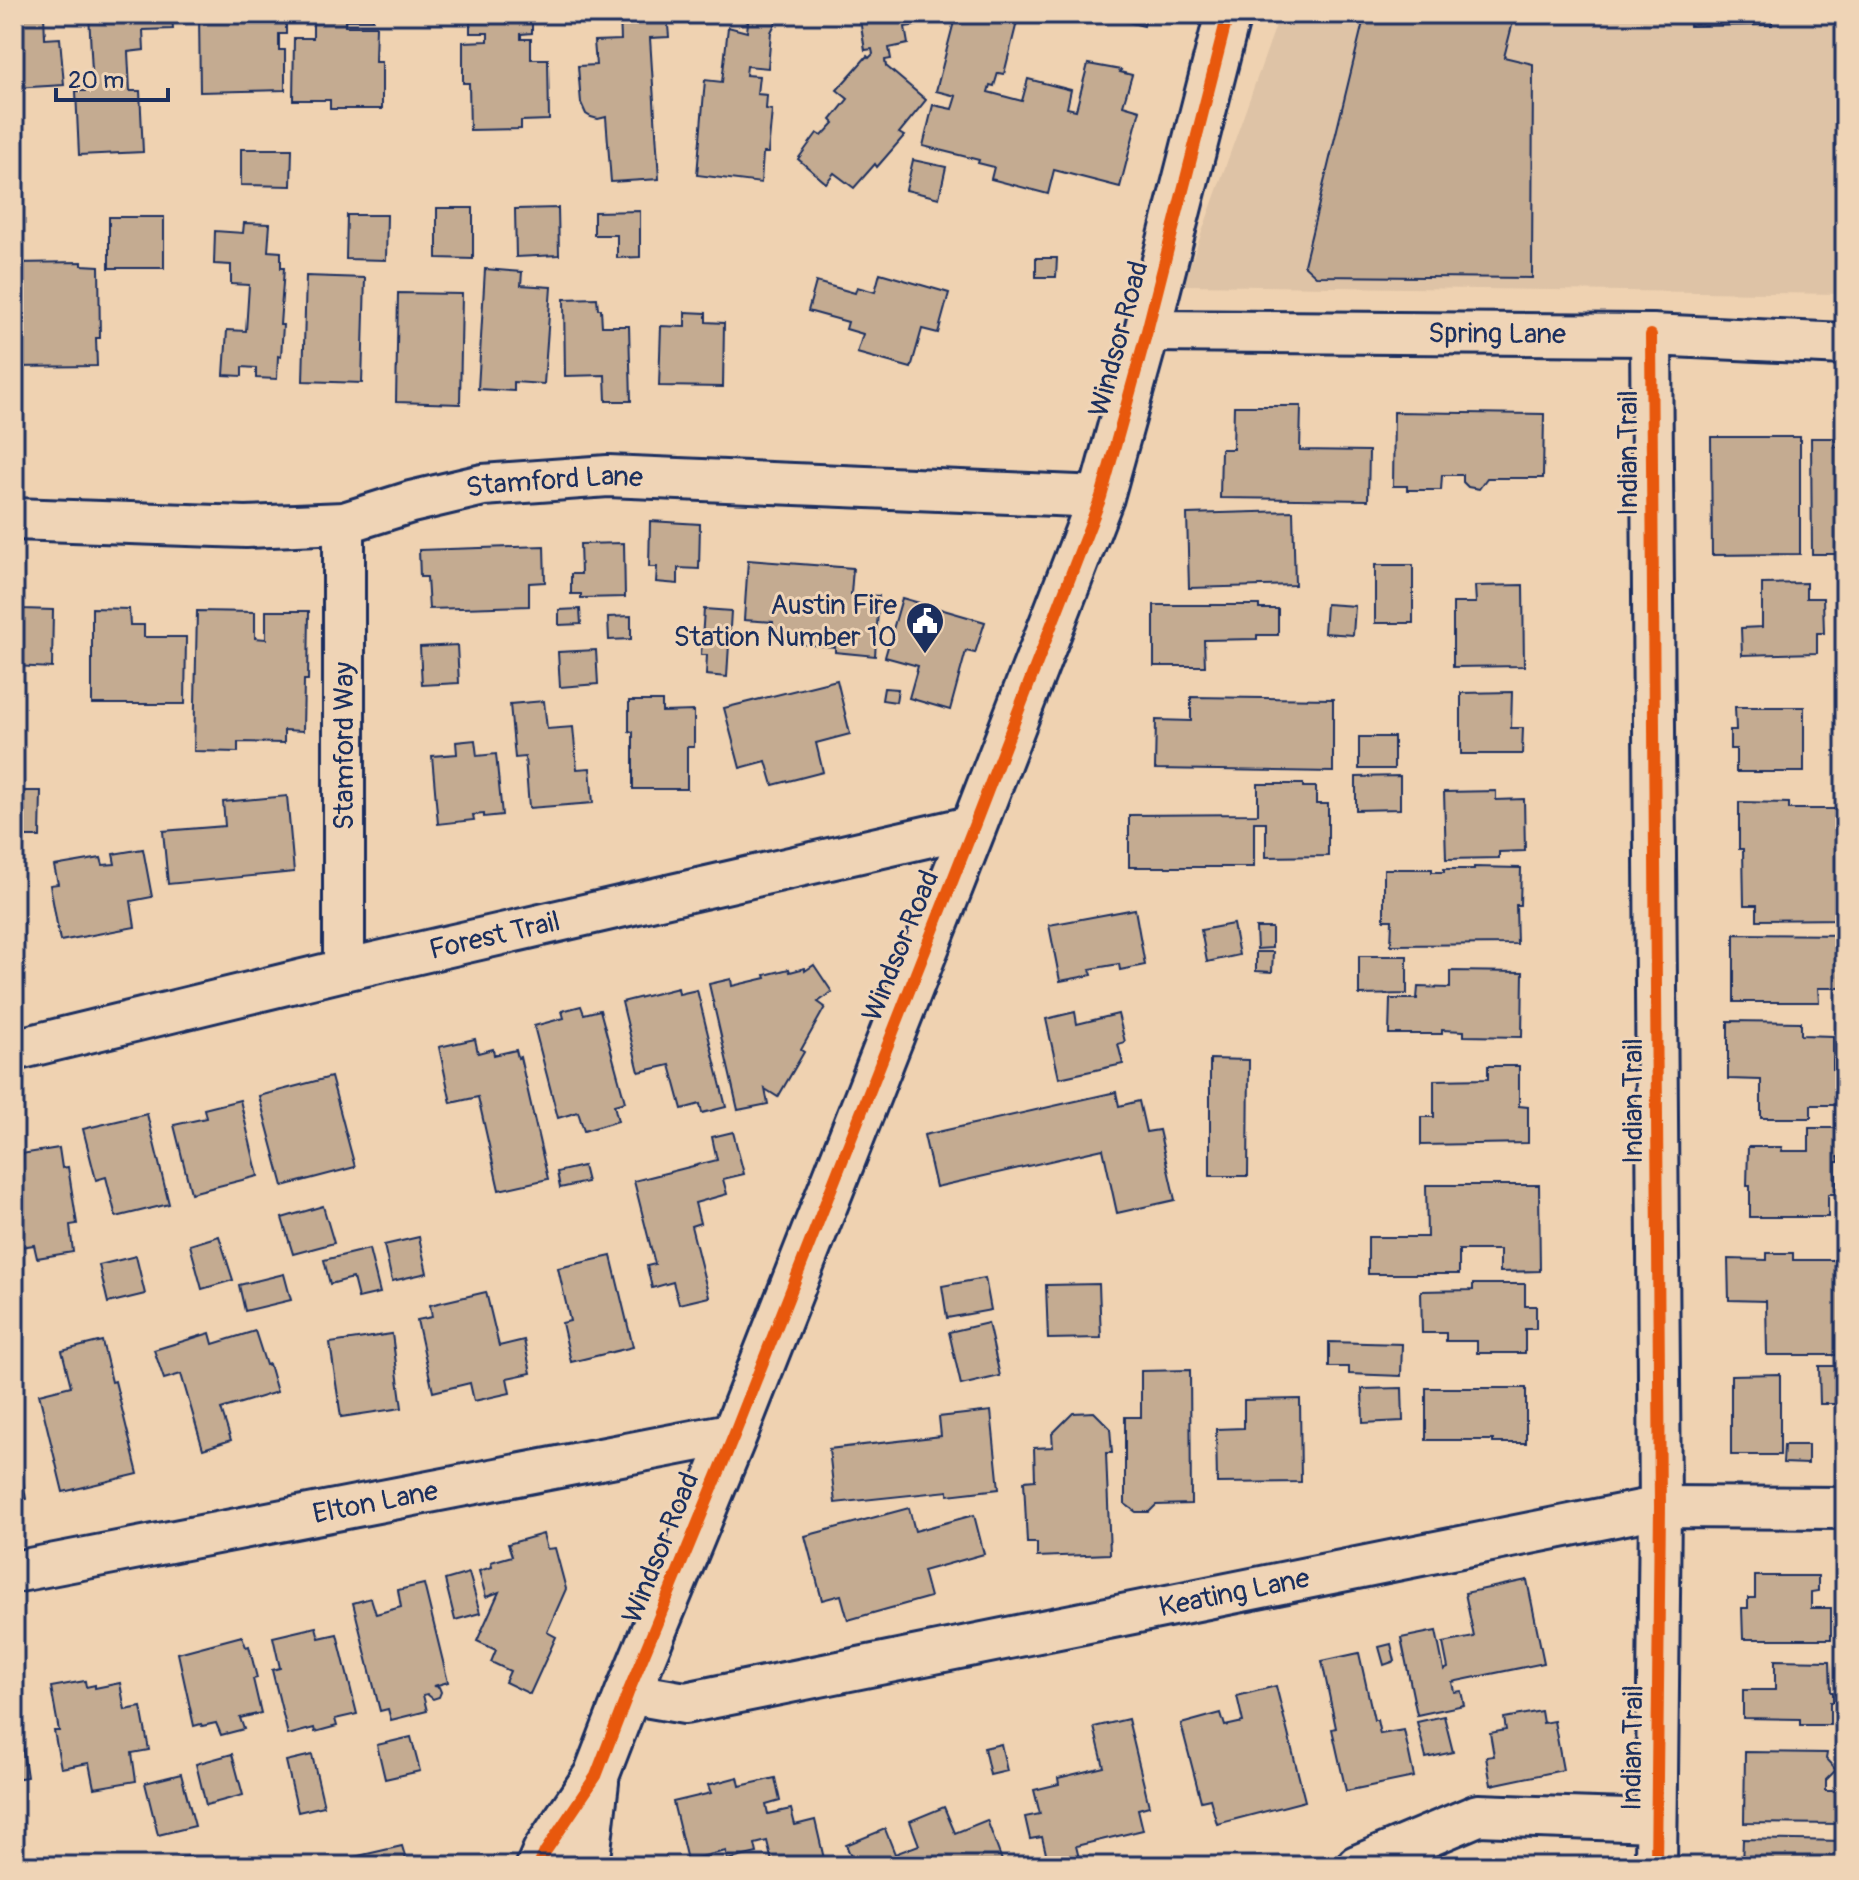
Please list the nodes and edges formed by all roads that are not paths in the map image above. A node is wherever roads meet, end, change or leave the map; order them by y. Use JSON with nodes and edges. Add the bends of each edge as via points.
{"nodes":[{"id":1,"x":1228,"y":14,"type":"edge"},
{"id":2,"x":1147,"y":331,"type":"junction"},
{"id":3,"x":1651,"y":335,"type":"junction"},
{"id":4,"x":1845,"y":344,"type":"edge"},
{"id":5,"x":1101,"y":497,"type":"junction"},
{"id":6,"x":14,"y":519,"type":"edge"},
{"id":7,"x":344,"y":523,"type":"junction"},
{"id":8,"x":974,"y":826,"type":"junction"},
{"id":9,"x":344,"y":970,"type":"junction"},
{"id":10,"x":14,"y":1050,"type":"edge"},
{"id":11,"x":735,"y":1433,"type":"junction"},
{"id":12,"x":1660,"y":1507,"type":"junction"},
{"id":13,"x":1845,"y":1508,"type":"edge"},
{"id":14,"x":14,"y":1572,"type":"edge"},
{"id":15,"x":628,"y":1693,"type":"junction"},
{"id":16,"x":596,"y":1776,"type":"junction"},
{"id":17,"x":1656,"y":1821,"type":"junction"},
{"id":18,"x":539,"y":1866,"type":"edge"},
{"id":19,"x":586,"y":1866,"type":"edge"},
{"id":20,"x":1357,"y":1866,"type":"edge"},
{"id":21,"x":1656,"y":1866,"type":"edge"}],
"edges":[{"from":1,"to":2,"type":"street","name":"Windsor Road"},
{"from":2,"to":3,"type":"street","name":"Spring Lane"},
{"from":2,"to":5,"type":"street","name":"Windsor Road"},
{"from":3,"to":4,"type":"street","name":"Spring Lane"},
{"from":3,"to":12,"type":"street","name":"Indian Trail"},
{"from":5,"to":7,"type":"street","name":"Stamford Lane","via":[[608,476],[483,485]]},
{"from":5,"to":8,"type":"street","name":"Windsor Road"},
{"from":6,"to":7,"type":"street","name":"Stamford Lane","via":[[246,527]]},
{"from":7,"to":9,"type":"street","name":"Stamford Way"},
{"from":8,"to":9,"type":"street","name":"Forest Trail"},
{"from":8,"to":11,"type":"street","name":"Windsor Road"},
{"from":9,"to":10,"type":"street","name":"Forest Trail"},
{"from":11,"to":14,"type":"street","name":"Elton Lane"},
{"from":11,"to":15,"type":"street","name":"Windsor Road"},
{"from":12,"to":13,"type":"street","name":"Keating Lane"},
{"from":12,"to":15,"type":"street","name":"Keating Lane","via":[[685,1703]]},
{"from":12,"to":17,"type":"street","name":"Indian Trail"},
{"from":15,"to":16,"type":"street","name":"Windsor Road"},
{"from":16,"to":18,"type":"street","name":"Windsor Road"},
{"from":16,"to":19,"type":"street","name":"Windsor Road"},
{"from":17,"to":20,"type":"street","via":[[1478,1815]]},
{"from":17,"to":21,"type":"street","name":"Indian Trail"}]}
